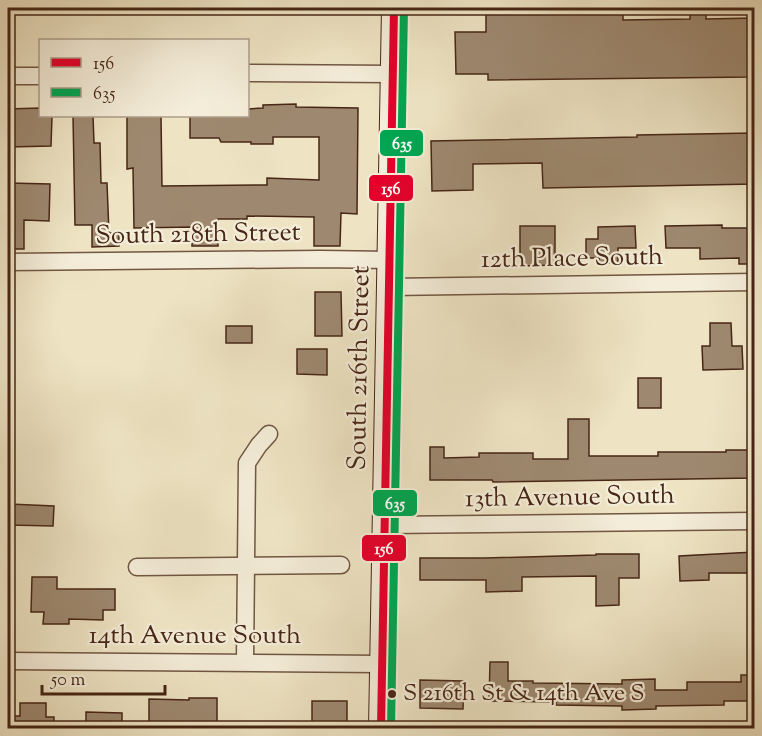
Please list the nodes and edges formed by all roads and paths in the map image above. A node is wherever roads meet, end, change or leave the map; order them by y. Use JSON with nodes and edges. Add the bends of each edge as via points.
{"nodes":[{"id":1,"x":394,"y":8,"type":"edge"},
{"id":2,"x":249,"y":74,"type":"edge"},
{"id":3,"x":393,"y":74,"type":"junction"},
{"id":4,"x":8,"y":76,"type":"edge"},
{"id":5,"x":39,"y":76,"type":"edge"},
{"id":6,"x":390,"y":260,"type":"junction"},
{"id":7,"x":8,"y":262,"type":"edge"},
{"id":8,"x":754,"y":282,"type":"edge"},
{"id":9,"x":390,"y":286,"type":"junction"},
{"id":10,"x":269,"y":434,"type":"dead end"},
{"id":11,"x":754,"y":521,"type":"edge"},
{"id":12,"x":386,"y":525,"type":"junction"},
{"id":13,"x":245,"y":565,"type":"junction"},
{"id":14,"x":341,"y":565,"type":"dead end"},
{"id":15,"x":137,"y":567,"type":"dead end"},
{"id":16,"x":8,"y":661,"type":"edge"},
{"id":17,"x":245,"y":662,"type":"junction"},
{"id":18,"x":382,"y":663,"type":"junction"},
{"id":19,"x":381,"y":729,"type":"edge"}],
"edges":[{"from":1,"to":3,"type":"main road","name":"South 216th Street"},
{"from":2,"to":3,"type":"street"},
{"from":3,"to":6,"type":"main road","name":"South 216th Street"},
{"from":4,"to":5,"type":"street"},
{"from":6,"to":7,"type":"street","name":"South 218th Street"},
{"from":6,"to":9,"type":"main road","name":"South 216th Street"},
{"from":8,"to":9,"type":"street","name":"12th Place South"},
{"from":9,"to":12,"type":"main road","name":"South 216th Street"},
{"from":10,"to":13,"type":"street","via":[[247,463]]},
{"from":11,"to":12,"type":"street","name":"13th Avenue South"},
{"from":12,"to":18,"type":"main road","name":"South 216th Street"},
{"from":13,"to":14,"type":"street"},
{"from":13,"to":15,"type":"street"},
{"from":13,"to":17,"type":"street"},
{"from":16,"to":17,"type":"street","name":"14th Avenue South"},
{"from":17,"to":18,"type":"street","name":"14th Avenue South"},
{"from":18,"to":19,"type":"main road","name":"South 216th Street"}]}
